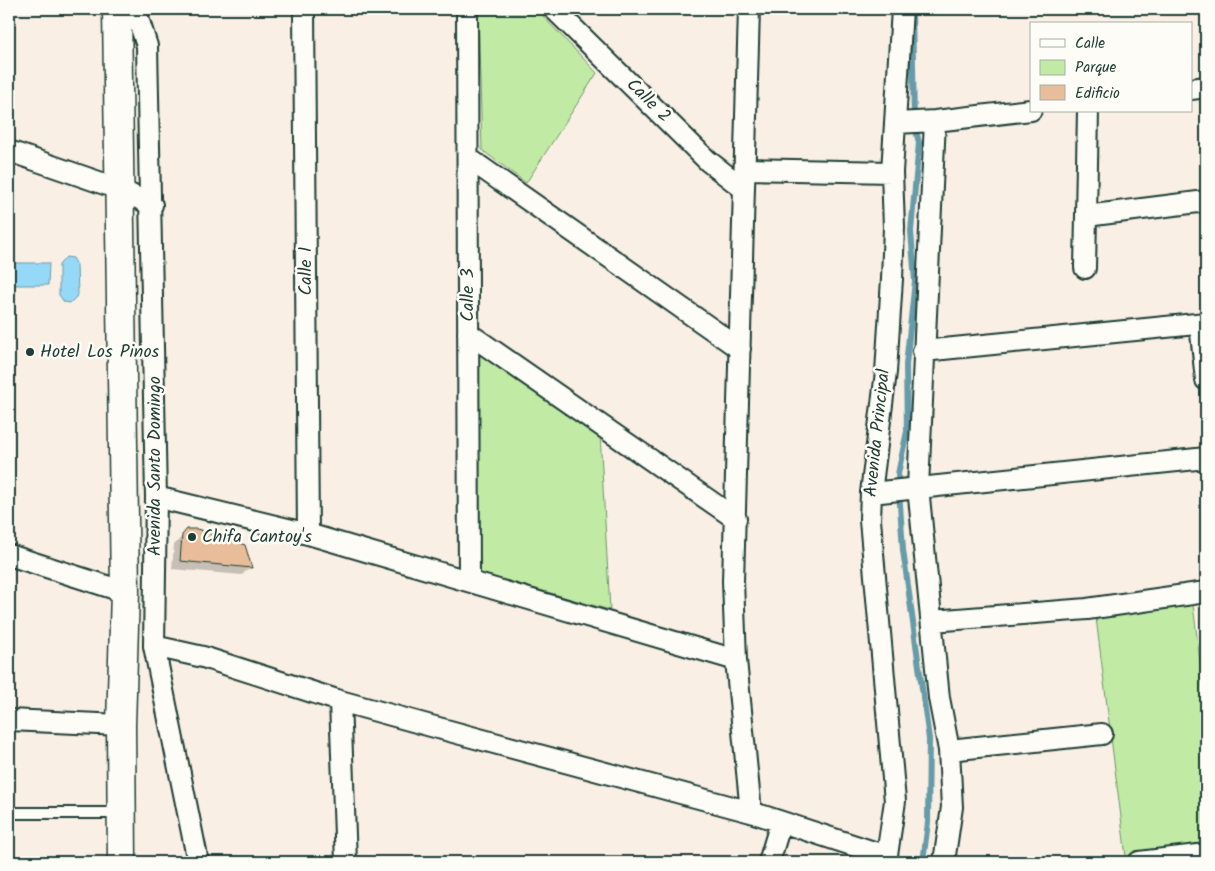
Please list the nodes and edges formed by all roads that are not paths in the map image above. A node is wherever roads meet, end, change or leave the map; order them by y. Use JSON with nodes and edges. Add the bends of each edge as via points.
{"nodes":[{"id":1,"x":117,"y":9,"type":"edge"},
{"id":2,"x":131,"y":9,"type":"edge"},
{"id":3,"x":148,"y":9,"type":"edge"},
{"id":4,"x":304,"y":9,"type":"edge"},
{"id":5,"x":467,"y":9,"type":"edge"},
{"id":6,"x":554,"y":9,"type":"edge"},
{"id":7,"x":748,"y":9,"type":"edge"},
{"id":8,"x":902,"y":9,"type":"edge"},
{"id":9,"x":147,"y":46,"type":"junction"},
{"id":10,"x":1206,"y":87,"type":"edge"},
{"id":11,"x":1192,"y":89,"type":"edge"},
{"id":12,"x":1030,"y":110,"type":"edge"},
{"id":13,"x":1088,"y":112,"type":"edge"},
{"id":14,"x":935,"y":121,"type":"junction"},
{"id":15,"x":896,"y":123,"type":"junction"},
{"id":16,"x":9,"y":151,"type":"edge"},
{"id":17,"x":468,"y":158,"type":"junction"},
{"id":18,"x":892,"y":172,"type":"junction"},
{"id":19,"x":744,"y":179,"type":"junction"},
{"id":20,"x":119,"y":189,"type":"junction"},
{"id":21,"x":1206,"y":201,"type":"edge"},
{"id":22,"x":152,"y":204,"type":"junction"},
{"id":23,"x":1086,"y":216,"type":"junction"},
{"id":24,"x":1085,"y":268,"type":"dead end"},
{"id":25,"x":1203,"y":324,"type":"edge"},
{"id":26,"x":468,"y":332,"type":"junction"},
{"id":27,"x":740,"y":349,"type":"junction"},
{"id":28,"x":923,"y":351,"type":"junction"},
{"id":29,"x":1206,"y":380,"type":"edge"},
{"id":30,"x":1206,"y":458,"type":"edge"},
{"id":31,"x":896,"y":490,"type":"junction"},
{"id":32,"x":156,"y":497,"type":"junction"},
{"id":33,"x":736,"y":519,"type":"junction"},
{"id":34,"x":308,"y":534,"type":"junction"},
{"id":35,"x":9,"y":555,"type":"edge"},
{"id":36,"x":469,"y":580,"type":"junction"},
{"id":37,"x":125,"y":592,"type":"junction"},
{"id":38,"x":1206,"y":595,"type":"edge"},
{"id":39,"x":932,"y":621,"type":"junction"},
{"id":40,"x":154,"y":646,"type":"junction"},
{"id":41,"x":736,"y":660,"type":"junction"},
{"id":42,"x":340,"y":701,"type":"junction"},
{"id":43,"x":9,"y":720,"type":"edge"},
{"id":44,"x":122,"y":726,"type":"junction"},
{"id":45,"x":1102,"y":734,"type":"dead end"},
{"id":46,"x":949,"y":750,"type":"junction"},
{"id":47,"x":751,"y":812,"type":"junction"},
{"id":48,"x":12,"y":813,"type":"dead end"},
{"id":49,"x":122,"y":813,"type":"junction"},
{"id":50,"x":781,"y":822,"type":"junction"},
{"id":51,"x":1206,"y":854,"type":"edge"},
{"id":52,"x":886,"y":859,"type":"edge"},
{"id":53,"x":122,"y":862,"type":"edge"},
{"id":54,"x":198,"y":862,"type":"edge"},
{"id":55,"x":346,"y":862,"type":"edge"},
{"id":56,"x":769,"y":862,"type":"edge"},
{"id":57,"x":944,"y":862,"type":"edge"},
{"id":58,"x":1139,"y":862,"type":"edge"}],
"edges":[{"from":1,"to":20,"type":"street","name":"Avenida Santo Domingo"},
{"from":2,"to":9,"type":"street","name":"Avenida Santo Domingo","via":[[138,18]]},
{"from":3,"to":9,"type":"street"},
{"from":4,"to":34,"type":"street","name":"Calle 1"},
{"from":5,"to":17,"type":"street","name":"Calle 3"},
{"from":6,"to":19,"type":"street","name":"Calle 2","via":[[708,161]]},
{"from":7,"to":19,"type":"street"},
{"from":8,"to":15,"type":"street","name":"Avenida Principal"},
{"from":9,"to":22,"type":"street","name":"Avenida Santo Domingo"},
{"from":10,"to":11,"type":"street"},
{"from":12,"to":14,"type":"street"},
{"from":13,"to":23,"type":"street"},
{"from":14,"to":15,"type":"street"},
{"from":14,"to":28,"type":"street","name":"Avenida Principal","via":[[930,269]]},
{"from":15,"to":18,"type":"street","name":"Avenida Principal"},
{"from":16,"to":20,"type":"street"},
{"from":17,"to":26,"type":"street","name":"Calle 3"},
{"from":17,"to":27,"type":"street"},
{"from":18,"to":19,"type":"street"},
{"from":18,"to":31,"type":"street","name":"Avenida Principal","via":[[894,227],[886,372]]},
{"from":19,"to":27,"type":"street"},
{"from":20,"to":22,"type":"street"},
{"from":20,"to":37,"type":"street","name":"Avenida Santo Domingo"},
{"from":21,"to":23,"type":"street"},
{"from":22,"to":32,"type":"street","name":"Avenida Santo Domingo"},
{"from":23,"to":24,"type":"street"},
{"from":25,"to":28,"type":"street"},
{"from":25,"to":29,"type":"street"},
{"from":26,"to":33,"type":"street"},
{"from":26,"to":36,"type":"street","name":"Calle 3"},
{"from":27,"to":33,"type":"street"},
{"from":28,"to":31,"type":"street","name":"Avenida Principal"},
{"from":30,"to":31,"type":"street"},
{"from":31,"to":39,"type":"street","name":"Avenida Principal"},
{"from":31,"to":52,"type":"street","name":"Avenida Principal","via":[[871,544],[895,801]]},
{"from":32,"to":34,"type":"street"},
{"from":32,"to":40,"type":"street","name":"Avenida Santo Domingo"},
{"from":33,"to":41,"type":"street","via":[[733,581]]},
{"from":34,"to":36,"type":"street"},
{"from":35,"to":37,"type":"street"},
{"from":36,"to":41,"type":"street"},
{"from":37,"to":44,"type":"street","name":"Avenida Santo Domingo"},
{"from":38,"to":39,"type":"street","via":[[1087,609]]},
{"from":39,"to":46,"type":"street","name":"Avenida Principal","via":[[939,698]]},
{"from":40,"to":42,"type":"street","via":[[203,657]]},
{"from":40,"to":54,"type":"street","name":"Avenida Santo Domingo"},
{"from":41,"to":47,"type":"street"},
{"from":42,"to":47,"type":"street"},
{"from":42,"to":55,"type":"street"},
{"from":43,"to":44,"type":"street"},
{"from":44,"to":49,"type":"street","name":"Avenida Santo Domingo"},
{"from":45,"to":46,"type":"street"},
{"from":46,"to":57,"type":"street","name":"Avenida Principal","via":[[952,806]]},
{"from":47,"to":50,"type":"street"},
{"from":48,"to":49,"type":"lane"},
{"from":49,"to":53,"type":"street","name":"Avenida Santo Domingo"},
{"from":50,"to":52,"type":"street"},
{"from":50,"to":56,"type":"street"},
{"from":51,"to":58,"type":"street"}]}
